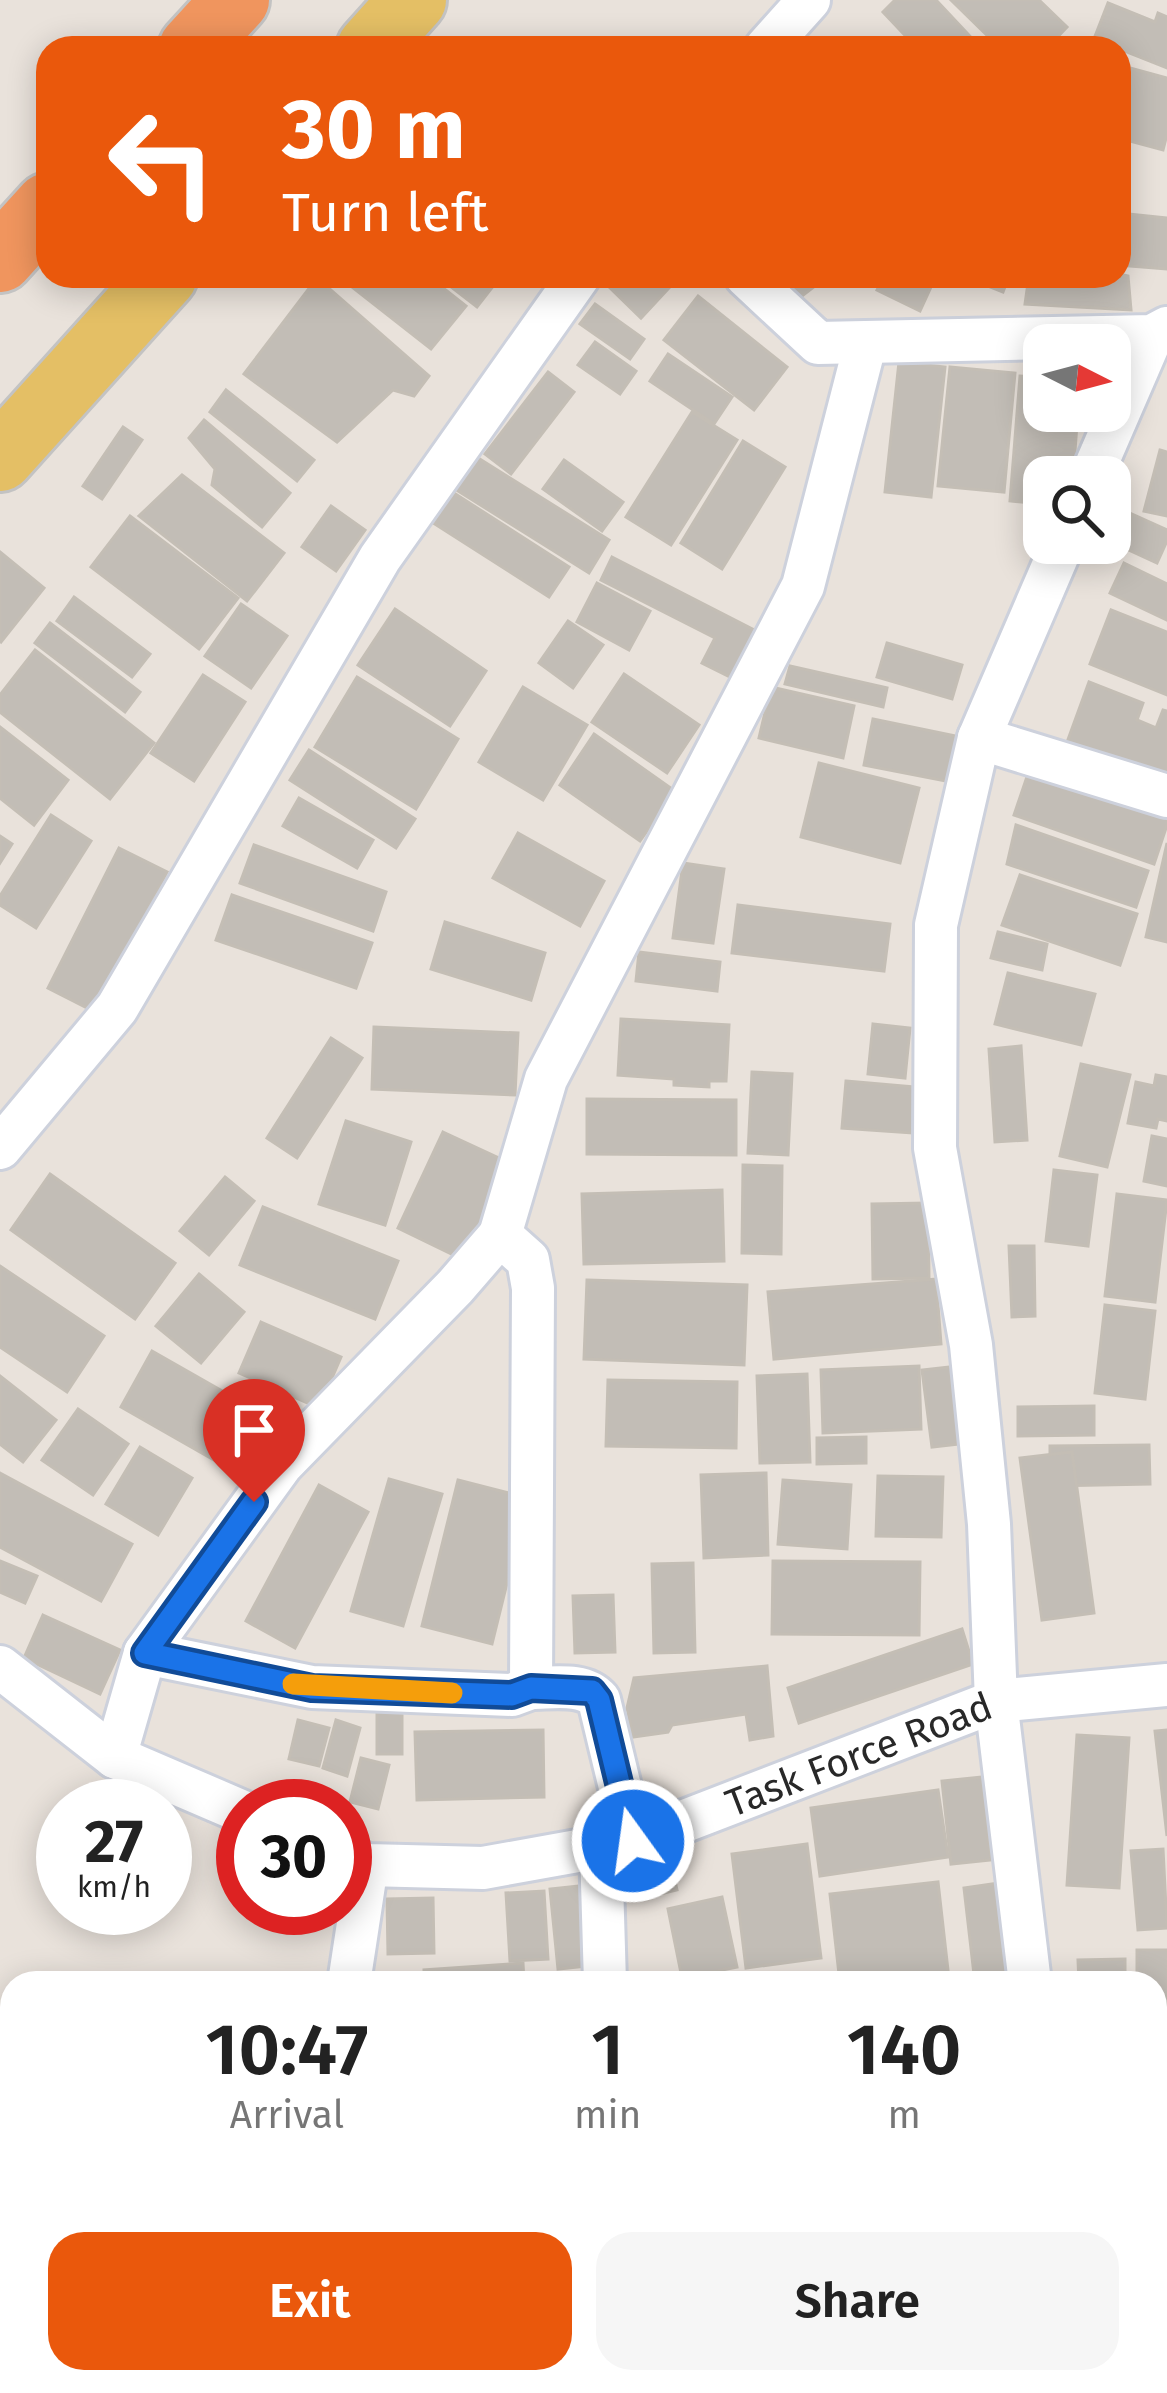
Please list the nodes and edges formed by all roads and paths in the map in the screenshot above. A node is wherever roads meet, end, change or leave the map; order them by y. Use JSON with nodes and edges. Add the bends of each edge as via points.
{"nodes":[{"id":1,"x":236,"y":0,"type":"edge"},
{"id":2,"x":413,"y":0,"type":"edge"},
{"id":3,"x":809,"y":0,"type":"edge"},
{"id":4,"x":203,"y":36,"type":"edge"},
{"id":5,"x":381,"y":36,"type":"edge"},
{"id":6,"x":777,"y":36,"type":"edge"},
{"id":7,"x":36,"y":219,"type":"edge"},
{"id":8,"x":0,"y":259,"type":"edge"},
{"id":9,"x":153,"y":288,"type":"edge"},
{"id":10,"x":571,"y":288,"type":"edge"},
{"id":11,"x":759,"y":288,"type":"edge"},
{"id":12,"x":1159,"y":332,"type":"edge"},
{"id":13,"x":865,"y":345,"type":"junction"},
{"id":14,"x":1101,"y":456,"type":"edge"},
{"id":15,"x":0,"y":458,"type":"edge"},
{"id":16,"x":1054,"y":564,"type":"edge"},
{"id":17,"x":979,"y":738,"type":"junction"},
{"id":18,"x":1167,"y":796,"type":"edge"},
{"id":19,"x":0,"y":1148,"type":"edge"},
{"id":20,"x":500,"y":1234,"type":"junction"},
{"id":21,"x":145,"y":1653,"type":"junction"},
{"id":22,"x":0,"y":1667,"type":"edge"},
{"id":23,"x":1167,"y":1685,"type":"edge"},
{"id":24,"x":531,"y":1688,"type":"junction"},
{"id":25,"x":996,"y":1701,"type":"junction"},
{"id":26,"x":115,"y":1757,"type":"junction"},
{"id":27,"x":216,"y":1800,"type":"edge"},
{"id":28,"x":617,"y":1845,"type":"junction"},
{"id":29,"x":372,"y":1861,"type":"edge"},
{"id":30,"x":352,"y":1935,"type":"edge"},
{"id":31,"x":350,"y":1971,"type":"edge"},
{"id":32,"x":606,"y":1971,"type":"edge"},
{"id":33,"x":1029,"y":1971,"type":"edge"}],
"edges":[{"from":1,"to":4,"type":"highway"},
{"from":2,"to":5,"type":"main road"},
{"from":3,"to":6,"type":"street"},
{"from":7,"to":8,"type":"highway"},
{"from":9,"to":15,"type":"main road"},
{"from":10,"to":19,"type":"street","via":[[380,558],[117,1008]]},
{"from":11,"to":13,"type":"street","via":[[818,343]]},
{"from":12,"to":13,"type":"street"},
{"from":12,"to":14,"type":"street"},
{"from":13,"to":20,"type":"street","via":[[803,586],[546,1078]]},
{"from":16,"to":17,"type":"street"},
{"from":17,"to":18,"type":"street"},
{"from":17,"to":25,"type":"street","via":[[936,925],[935,1148],[971,1345]]},
{"from":20,"to":21,"type":"street","via":[[281,1464]]},
{"from":20,"to":24,"type":"street","via":[[528,1260],[532,1288]]},
{"from":21,"to":24,"type":"street","via":[[312,1688],[512,1695]]},
{"from":21,"to":26,"type":"street"},
{"from":22,"to":26,"type":"street"},
{"from":23,"to":25,"type":"street","name":"Task Force Road"},
{"from":24,"to":28,"type":"street","via":[[580,1688],[599,1700]]},
{"from":25,"to":28,"type":"street","name":"Task Force Road"},
{"from":25,"to":33,"type":"street"},
{"from":26,"to":27,"type":"street"},
{"from":28,"to":29,"type":"street","name":"Task Force Road","via":[[483,1868]]},
{"from":28,"to":32,"type":"street"},
{"from":30,"to":31,"type":"street"}]}
